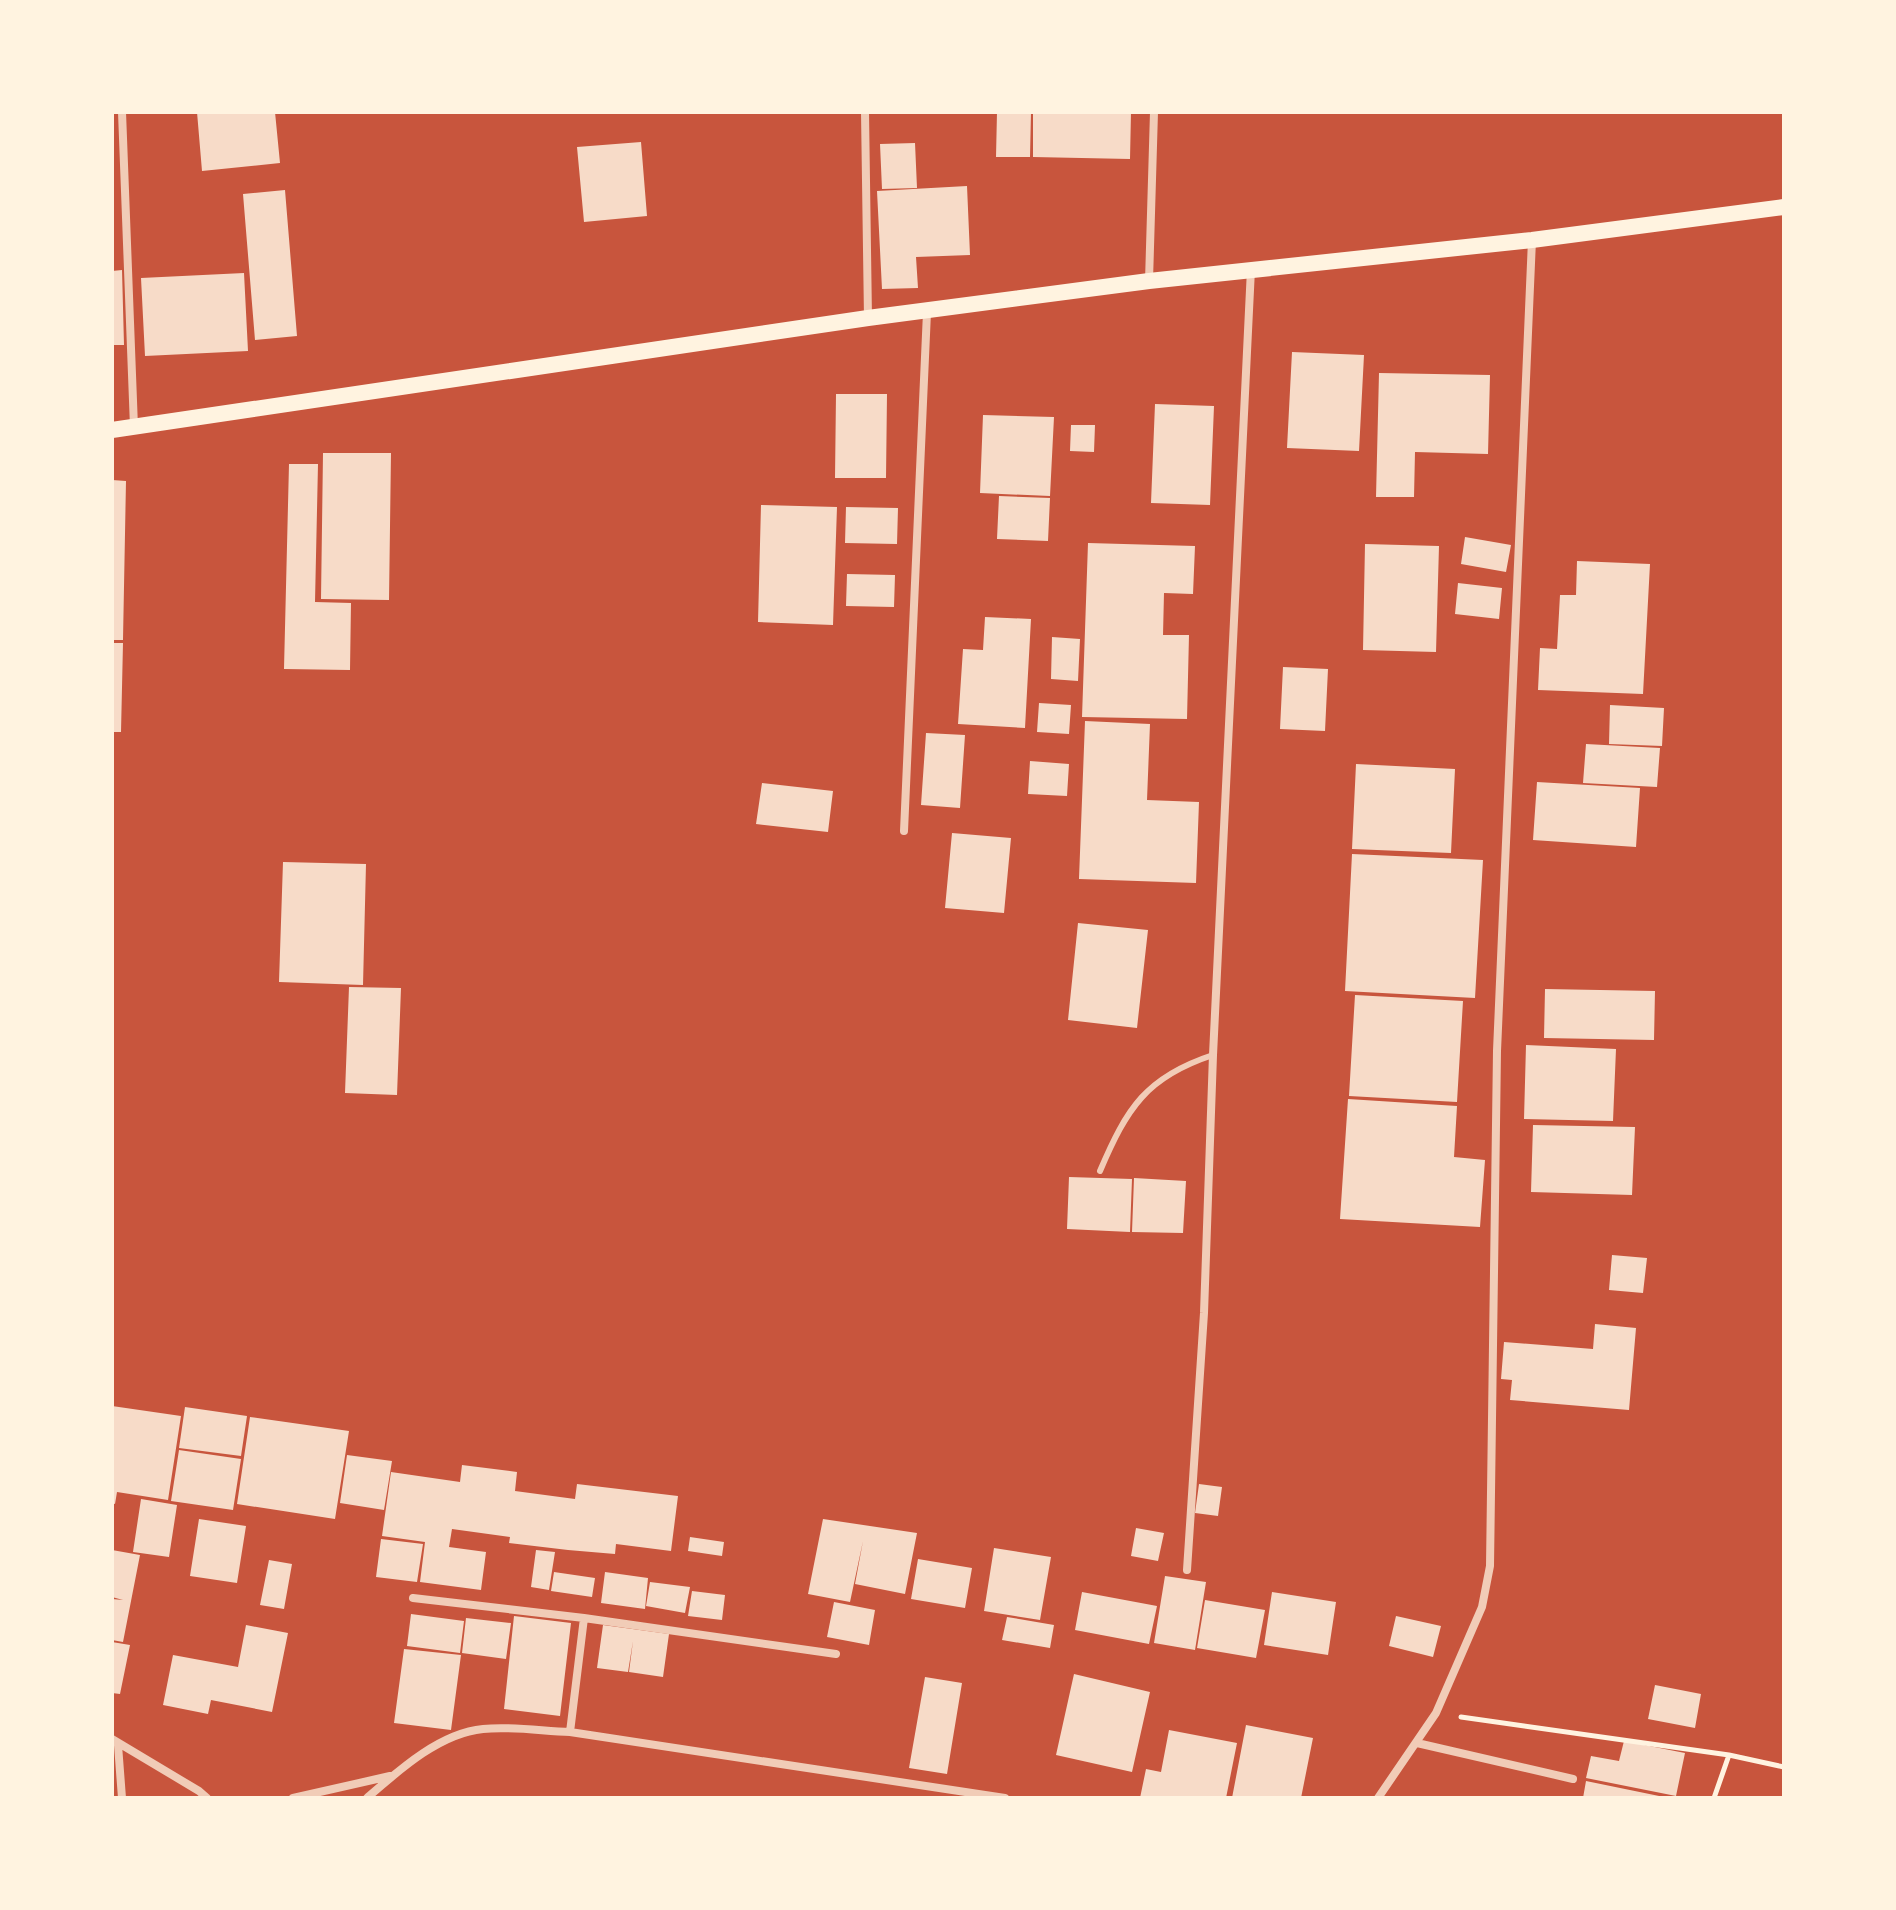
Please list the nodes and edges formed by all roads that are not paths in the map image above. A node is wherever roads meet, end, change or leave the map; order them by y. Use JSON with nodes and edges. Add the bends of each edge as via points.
{"nodes":[{"id":1,"x":122,"y":112,"type":"edge"},
{"id":2,"x":865,"y":112,"type":"edge"},
{"id":3,"x":1154,"y":112,"type":"edge"},
{"id":4,"x":1784,"y":207,"type":"edge"},
{"id":5,"x":1532,"y":240,"type":"junction"},
{"id":6,"x":1251,"y":269,"type":"junction"},
{"id":7,"x":1149,"y":281,"type":"junction"},
{"id":8,"x":927,"y":312,"type":"junction"},
{"id":9,"x":868,"y":318,"type":"junction"},
{"id":10,"x":134,"y":428,"type":"junction"},
{"id":11,"x":112,"y":430,"type":"edge"},
{"id":12,"x":904,"y":831,"type":"dead end"},
{"id":13,"x":1213,"y":1055,"type":"junction"},
{"id":14,"x":1100,"y":1171,"type":"dead end"},
{"id":15,"x":1187,"y":1570,"type":"dead end"},
{"id":16,"x":413,"y":1598,"type":"dead end"},
{"id":17,"x":584,"y":1618,"type":"junction"},
{"id":18,"x":836,"y":1654,"type":"dead end"},
{"id":19,"x":570,"y":1732,"type":"junction"},
{"id":20,"x":115,"y":1742,"type":"edge"},
{"id":21,"x":1417,"y":1743,"type":"junction"},
{"id":22,"x":394,"y":1775,"type":"junction"},
{"id":23,"x":1573,"y":1779,"type":"dead end"},
{"id":24,"x":122,"y":1798,"type":"edge"},
{"id":25,"x":207,"y":1798,"type":"edge"},
{"id":26,"x":293,"y":1798,"type":"edge"},
{"id":27,"x":367,"y":1798,"type":"edge"},
{"id":28,"x":1005,"y":1798,"type":"edge"},
{"id":29,"x":1378,"y":1798,"type":"edge"}],
"edges":[{"from":1,"to":10,"type":"street"},
{"from":2,"to":9,"type":"street"},
{"from":3,"to":7,"type":"street"},
{"from":4,"to":5,"type":"main road"},
{"from":5,"to":6,"type":"main road"},
{"from":5,"to":21,"type":"street","via":[[1497,1051],[1490,1566],[1482,1607],[1436,1713]]},
{"from":6,"to":7,"type":"main road"},
{"from":6,"to":13,"type":"street"},
{"from":7,"to":8,"type":"main road"},
{"from":8,"to":9,"type":"main road"},
{"from":8,"to":12,"type":"street"},
{"from":9,"to":10,"type":"main road"},
{"from":10,"to":11,"type":"main road"},
{"from":13,"to":14,"type":"lane","via":[[1182,1065],[1136,1103]]},
{"from":13,"to":15,"type":"street","via":[[1204,1313]]},
{"from":16,"to":17,"type":"street"},
{"from":17,"to":18,"type":"street"},
{"from":17,"to":19,"type":"street"},
{"from":19,"to":22,"type":"street","via":[[465,1732]]},
{"from":19,"to":28,"type":"street"},
{"from":20,"to":24,"type":"street"},
{"from":20,"to":25,"type":"street"},
{"from":21,"to":23,"type":"street"},
{"from":21,"to":29,"type":"street"},
{"from":22,"to":26,"type":"street"},
{"from":22,"to":27,"type":"street"}]}
